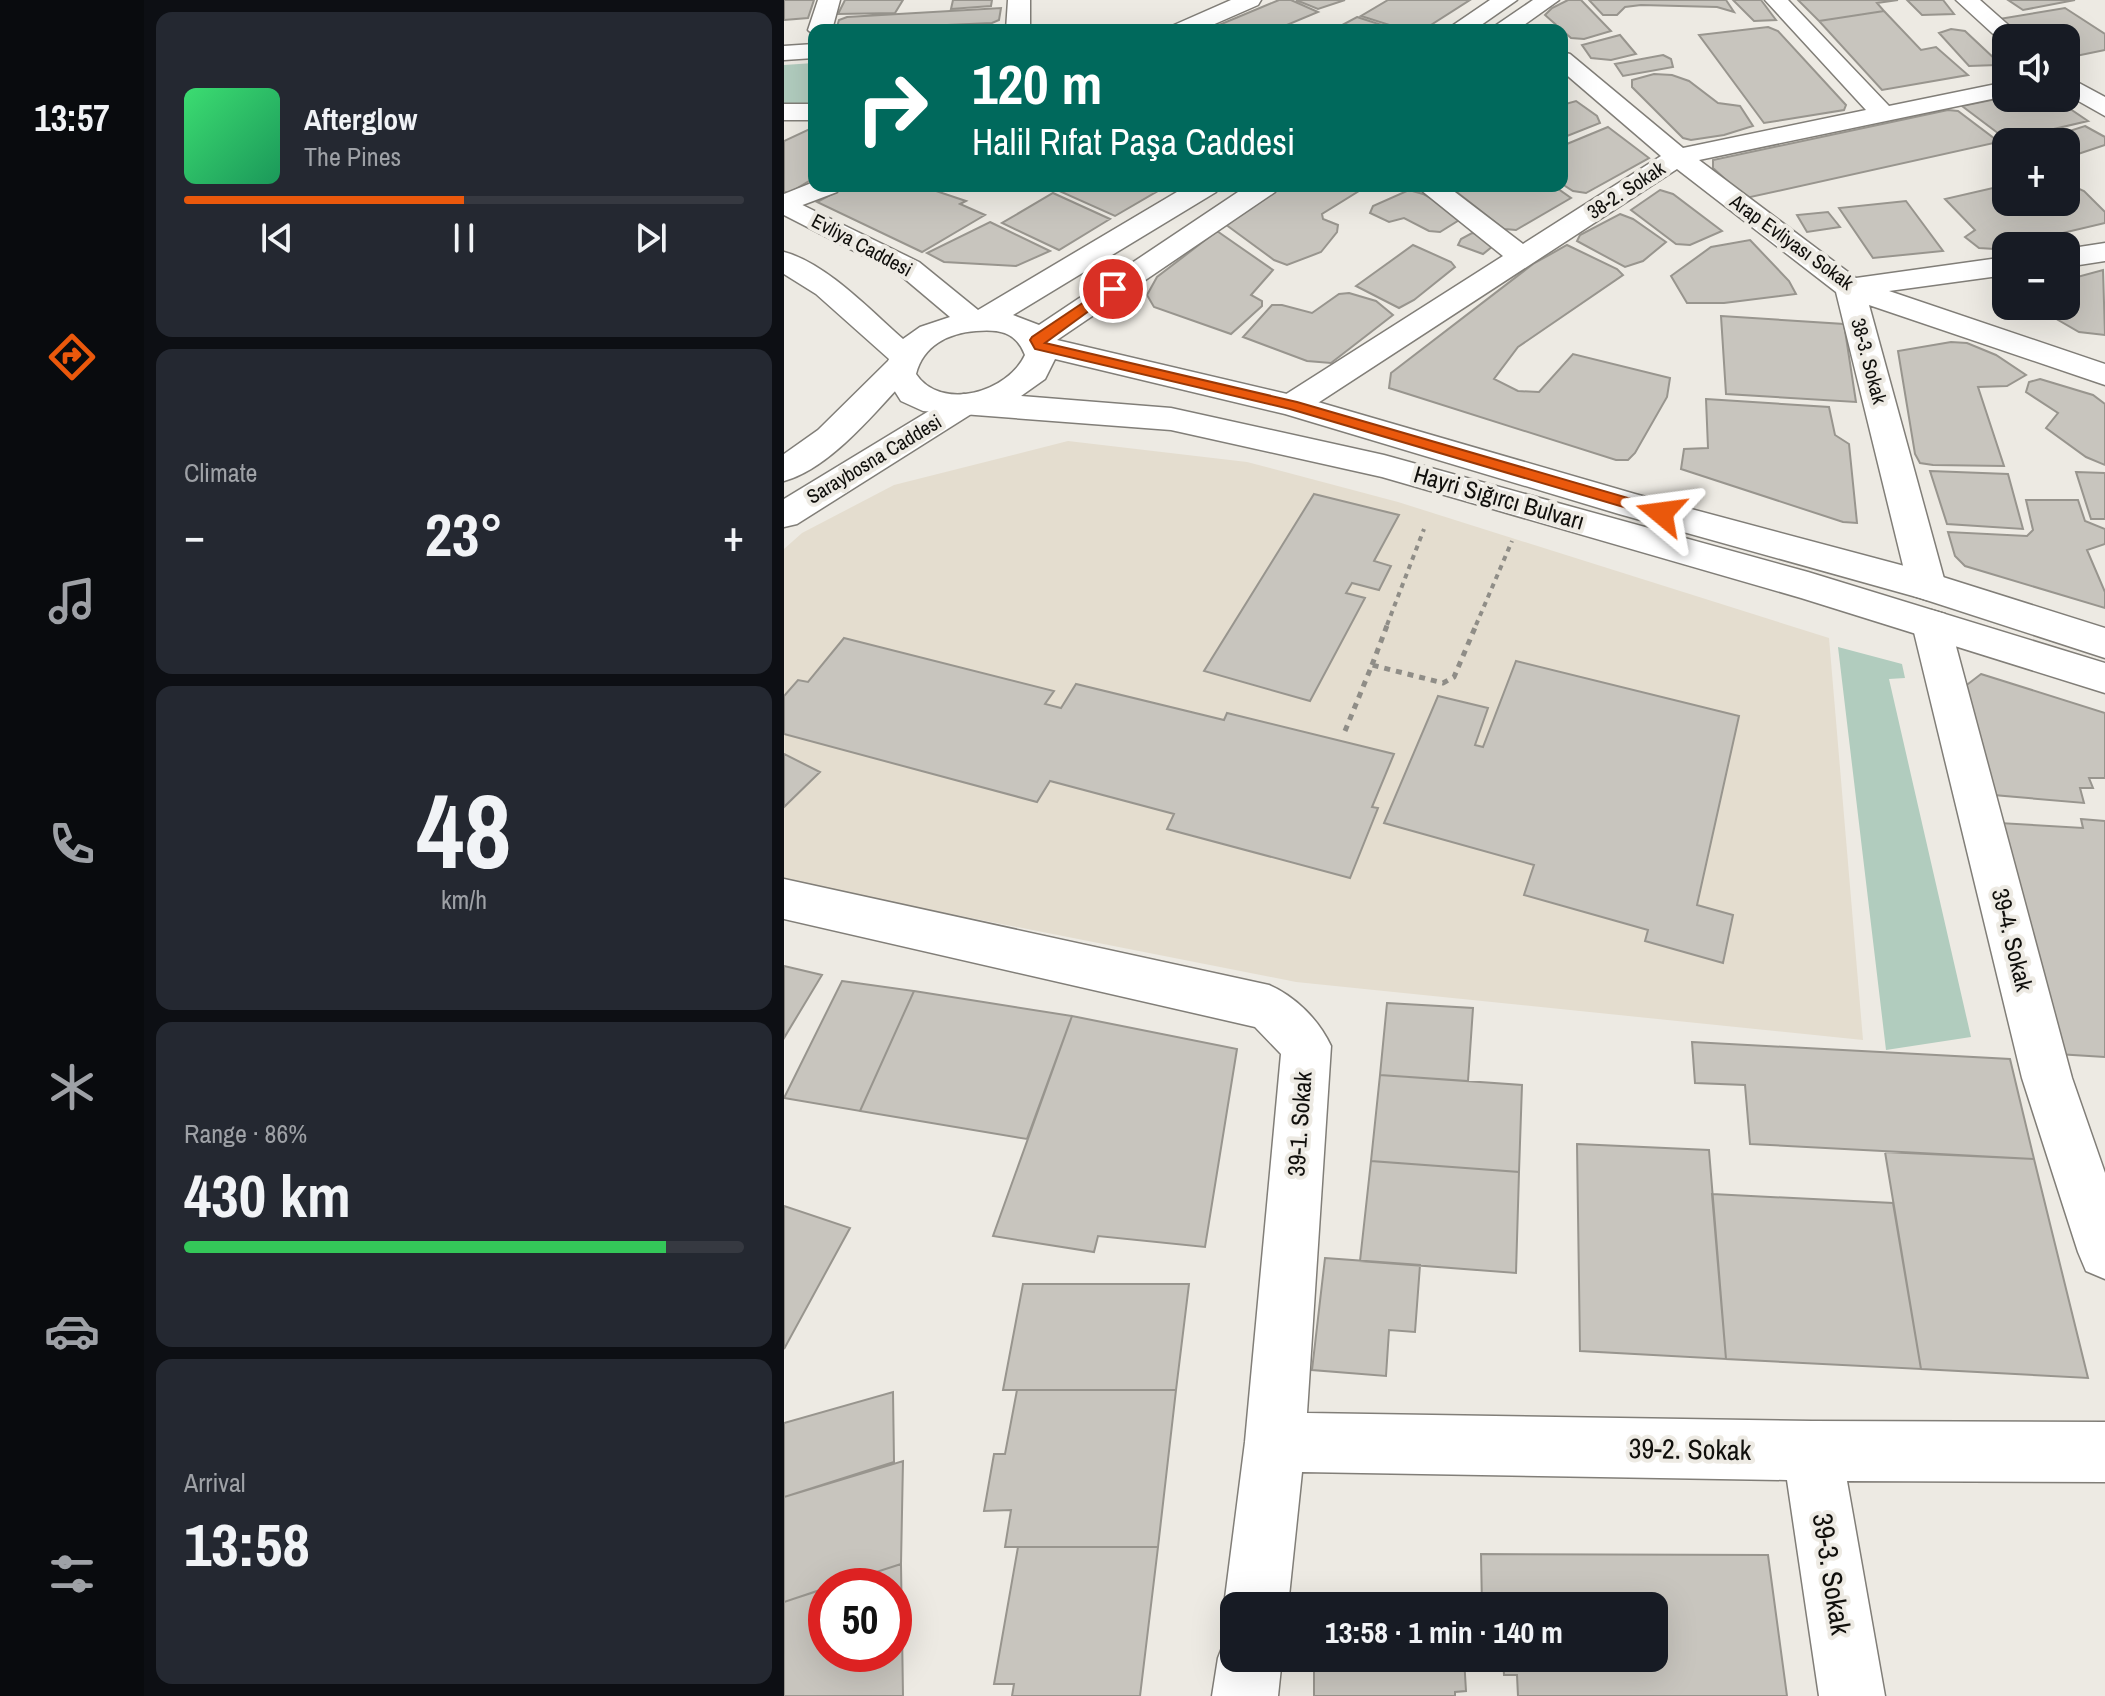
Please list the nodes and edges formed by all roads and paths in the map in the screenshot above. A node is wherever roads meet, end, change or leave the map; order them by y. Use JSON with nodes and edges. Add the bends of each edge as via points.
{"nodes":[{"id":1,"x":829,"y":0,"type":"edge"},
{"id":2,"x":1019,"y":0,"type":"edge"},
{"id":3,"x":1250,"y":0,"type":"edge"},
{"id":4,"x":1548,"y":0,"type":"edge"},
{"id":5,"x":1776,"y":0,"type":"edge"},
{"id":6,"x":1967,"y":0,"type":"edge"},
{"id":7,"x":1513,"y":20,"type":"edge"},
{"id":8,"x":822,"y":24,"type":"edge"},
{"id":9,"x":1018,"y":24,"type":"edge"},
{"id":10,"x":1196,"y":24,"type":"edge"},
{"id":11,"x":1491,"y":24,"type":"edge"},
{"id":12,"x":1995,"y":24,"type":"edge"},
{"id":13,"x":808,"y":51,"type":"edge"},
{"id":14,"x":784,"y":53,"type":"edge"},
{"id":15,"x":1568,"y":64,"type":"edge"},
{"id":16,"x":2080,"y":90,"type":"edge"},
{"id":17,"x":1992,"y":92,"type":"edge"},
{"id":18,"x":2101,"y":101,"type":"edge"},
{"id":19,"x":784,"y":112,"type":"edge"},
{"id":20,"x":808,"y":112,"type":"edge"},
{"id":21,"x":1883,"y":114,"type":"junction"},
{"id":22,"x":1678,"y":157,"type":"junction"},
{"id":23,"x":813,"y":192,"type":"edge"},
{"id":24,"x":1196,"y":192,"type":"edge"},
{"id":25,"x":1256,"y":192,"type":"edge"},
{"id":26,"x":1438,"y":192,"type":"edge"},
{"id":27,"x":785,"y":204,"type":"edge"},
{"id":28,"x":2105,"y":252,"type":"edge"},
{"id":29,"x":2080,"y":256,"type":"edge"},
{"id":30,"x":1522,"y":257,"type":"junction"},
{"id":31,"x":784,"y":261,"type":"edge"},
{"id":32,"x":1992,"y":268,"type":"edge"},
{"id":33,"x":1850,"y":288,"type":"junction"},
{"id":34,"x":978,"y":321,"type":"junction"},
{"id":35,"x":1038,"y":343,"type":"junction"},
{"id":36,"x":903,"y":362,"type":"junction"},
{"id":37,"x":2105,"y":375,"type":"edge"},
{"id":38,"x":969,"y":404,"type":"junction"},
{"id":39,"x":1292,"y":405,"type":"junction"},
{"id":40,"x":784,"y":470,"type":"edge"},
{"id":41,"x":1526,"y":506,"type":"junction"},
{"id":42,"x":784,"y":515,"type":"edge"},
{"id":43,"x":1424,"y":529,"type":"dead end"},
{"id":44,"x":1929,"y":605,"type":"junction"},
{"id":45,"x":2105,"y":643,"type":"edge"},
{"id":46,"x":1372,"y":665,"type":"junction"},
{"id":47,"x":2105,"y":678,"type":"edge"},
{"id":48,"x":1345,"y":731,"type":"dead end"},
{"id":49,"x":784,"y":899,"type":"edge"},
{"id":50,"x":2105,"y":1252,"type":"edge"},
{"id":51,"x":1275,"y":1442,"type":"junction"},
{"id":52,"x":1812,"y":1451,"type":"junction"},
{"id":53,"x":2105,"y":1452,"type":"edge"},
{"id":54,"x":1258,"y":1592,"type":"edge"},
{"id":55,"x":1248,"y":1672,"type":"edge"},
{"id":56,"x":1245,"y":1696,"type":"edge"},
{"id":57,"x":1852,"y":1696,"type":"edge"}],
"edges":[{"from":1,"to":8,"type":"street"},
{"from":2,"to":9,"type":"street"},
{"from":3,"to":10,"type":"street"},
{"from":4,"to":7,"type":"street"},
{"from":5,"to":21,"type":"street"},
{"from":6,"to":12,"type":"street"},
{"from":7,"to":11,"type":"street"},
{"from":13,"to":14,"type":"street"},
{"from":15,"to":22,"type":"street","name":"Arap Evliyası Sokak"},
{"from":16,"to":18,"type":"street"},
{"from":17,"to":21,"type":"street","name":"38-2. Sokak"},
{"from":19,"to":20,"type":"street"},
{"from":21,"to":22,"type":"street","name":"38-2. Sokak"},
{"from":22,"to":30,"type":"street","name":"38-2. Sokak"},
{"from":22,"to":33,"type":"street","name":"Arap Evliyası Sokak"},
{"from":23,"to":27,"type":"street"},
{"from":24,"to":34,"type":"street"},
{"from":25,"to":35,"type":"street"},
{"from":26,"to":30,"type":"street"},
{"from":27,"to":34,"type":"street","name":"Evliya Caddesi","via":[[909,268]]},
{"from":28,"to":29,"type":"street"},
{"from":30,"to":39,"type":"street","name":"38-2. Sokak"},
{"from":31,"to":36,"type":"street","via":[[826,288]]},
{"from":32,"to":33,"type":"street","name":"38-3. Sokak"},
{"from":33,"to":37,"type":"street","name":"Arap Evliyası Sokak"},
{"from":33,"to":44,"type":"street","name":"38-3. Sokak"},
{"from":34,"to":35,"type":"street","via":[[1013,324]]},
{"from":34,"to":36,"type":"street","via":[[934,333]]},
{"from":35,"to":38,"type":"street","via":[[1037,366],[1025,380],[999,396]]},
{"from":35,"to":39,"type":"street","name":"Hayri Sığırcı Bulvarı"},
{"from":36,"to":38,"type":"street","via":[[903,384],[917,397]]},
{"from":36,"to":40,"type":"street","name":"Saraybosna Caddesi","via":[[830,438]]},
{"from":38,"to":41,"type":"street","name":"Hayri Sığırcı Bulvarı","via":[[1171,419],[1384,466]]},
{"from":38,"to":42,"type":"street","name":"Saraybosna Caddesi"},
{"from":39,"to":44,"type":"street","name":"Hayri Sığırcı Bulvarı","via":[[1631,505]]},
{"from":41,"to":44,"type":"street","name":"Hayri Sığırcı Bulvarı"},
{"from":41,"to":46,"type":"path","via":[[1454,677],[1443,683]]},
{"from":43,"to":46,"type":"path"},
{"from":44,"to":45,"type":"street","name":"Hayri Sığırcı Bulvarı"},
{"from":44,"to":47,"type":"street","name":"Hayri Sığırcı Bulvarı"},
{"from":44,"to":50,"type":"street","name":"39-4. Sokak","via":[[2047,1078]]},
{"from":46,"to":48,"type":"path"},
{"from":49,"to":51,"type":"street","name":"39-1. Sokak","via":[[1269,1008],[1306,1046]]},
{"from":51,"to":52,"type":"street","name":"39-2. Sokak"},
{"from":51,"to":54,"type":"street","name":"39-1. Sokak"},
{"from":52,"to":53,"type":"street","name":"39-2. Sokak"},
{"from":52,"to":57,"type":"street","name":"39-3. Sokak"},
{"from":55,"to":56,"type":"street"}]}
